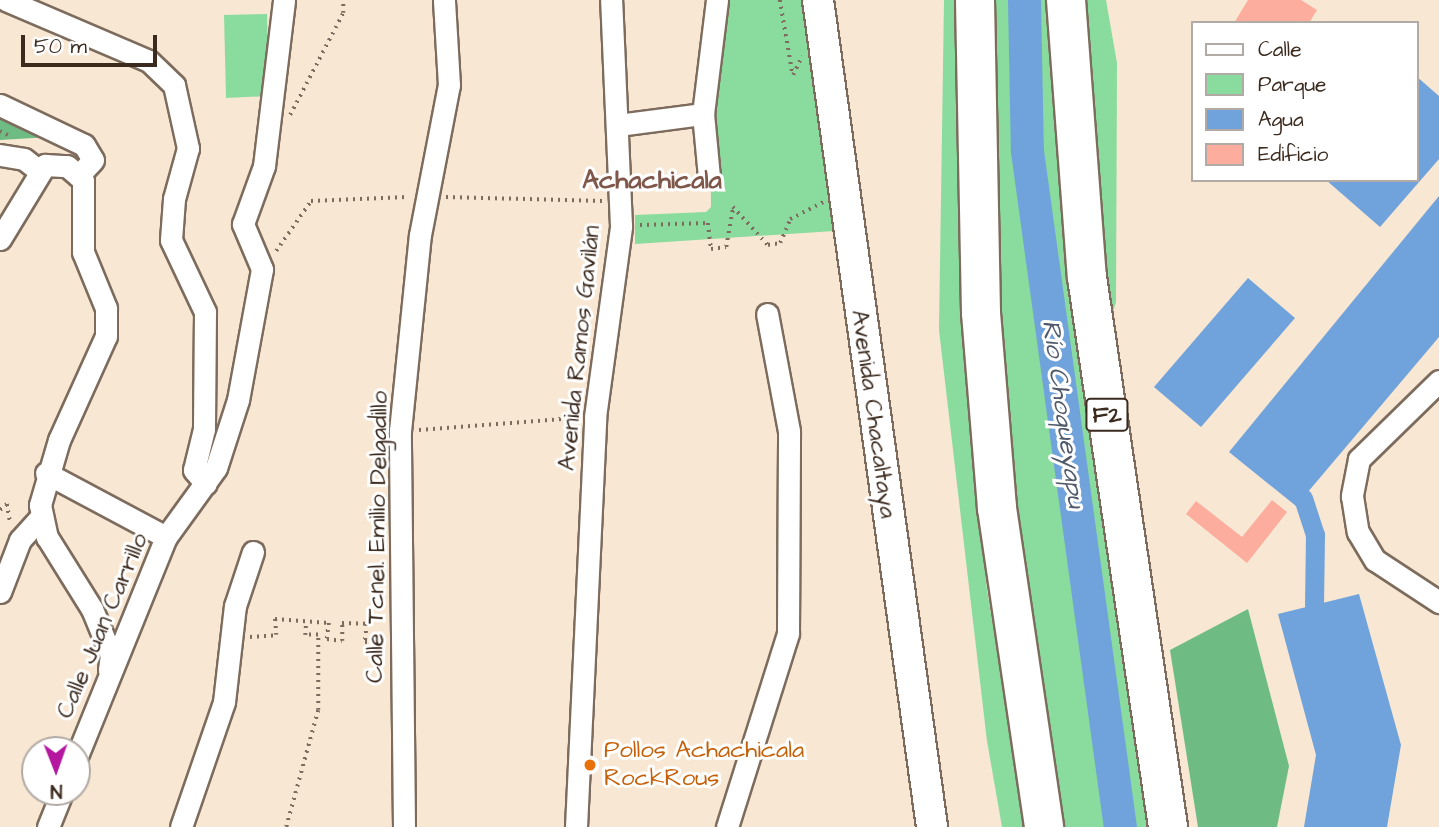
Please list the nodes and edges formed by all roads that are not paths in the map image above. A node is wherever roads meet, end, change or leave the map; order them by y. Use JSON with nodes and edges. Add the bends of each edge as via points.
{"nodes":[{"id":1,"x":6,"y":0,"type":"edge"},
{"id":2,"x":284,"y":0,"type":"edge"},
{"id":3,"x":444,"y":0,"type":"edge"},
{"id":4,"x":611,"y":0,"type":"edge"},
{"id":5,"x":718,"y":0,"type":"edge"},
{"id":6,"x":818,"y":0,"type":"edge"},
{"id":7,"x":975,"y":0,"type":"edge"},
{"id":8,"x":1066,"y":0,"type":"edge"},
{"id":9,"x":0,"y":105,"type":"edge"},
{"id":10,"x":703,"y":114,"type":"junction"},
{"id":11,"x":618,"y":125,"type":"junction"},
{"id":12,"x":0,"y":155,"type":"edge"},
{"id":13,"x":37,"y":170,"type":"junction"},
{"id":14,"x":79,"y":175,"type":"junction"},
{"id":15,"x":709,"y":177,"type":"dead end"},
{"id":16,"x":0,"y":239,"type":"edge"},
{"id":17,"x":767,"y":314,"type":"dead end"},
{"id":18,"x":1439,"y":381,"type":"edge"},
{"id":19,"x":46,"y":473,"type":"junction"},
{"id":20,"x":206,"y":484,"type":"junction"},
{"id":21,"x":41,"y":517,"type":"junction"},
{"id":22,"x":166,"y":537,"type":"junction"},
{"id":23,"x":253,"y":552,"type":"dead end"},
{"id":24,"x":0,"y":592,"type":"edge"},
{"id":25,"x":1439,"y":602,"type":"edge"},
{"id":26,"x":108,"y":680,"type":"junction"},
{"id":27,"x":85,"y":736,"type":"edge"},
{"id":28,"x":56,"y":806,"type":"edge"},
{"id":29,"x":48,"y":827,"type":"edge"},
{"id":30,"x":181,"y":827,"type":"edge"},
{"id":31,"x":404,"y":827,"type":"edge"},
{"id":32,"x":576,"y":827,"type":"edge"},
{"id":33,"x":727,"y":827,"type":"edge"},
{"id":34,"x":932,"y":827,"type":"edge"},
{"id":35,"x":1044,"y":827,"type":"edge"},
{"id":36,"x":1168,"y":827,"type":"edge"}],
"edges":[{"from":1,"to":20,"type":"street","via":[[149,61],[174,85],[188,148],[170,221],[173,252],[205,312],[204,429],[194,470]]},
{"from":2,"to":20,"type":"street","name":"Calle Juan Carrillo","via":[[264,166],[243,224],[262,269],[238,400]]},
{"from":3,"to":31,"type":"street","name":"Calle Tcnel. Emilio Delgadillo","via":[[449,85],[420,235],[400,431]]},
{"from":4,"to":11,"type":"street","name":"Avenida Ramos Gavilán"},
{"from":5,"to":10,"type":"street"},
{"from":6,"to":34,"type":"street","name":"Avenida Chacaltaya"},
{"from":7,"to":35,"type":"highway","via":[[981,313],[997,508]]},
{"from":8,"to":36,"type":"highway","number":"F2","via":[[1087,277]]},
{"from":9,"to":14,"type":"street","via":[[84,145],[93,160]]},
{"from":10,"to":11,"type":"street"},
{"from":10,"to":15,"type":"street"},
{"from":11,"to":32,"type":"street","name":"Avenida Ramos Gavilán","via":[[621,226],[595,417]]},
{"from":12,"to":13,"type":"street","via":[[24,159]]},
{"from":13,"to":14,"type":"street","via":[[55,164]]},
{"from":13,"to":16,"type":"street"},
{"from":14,"to":19,"type":"street","via":[[85,190],[83,252],[106,307],[107,328]]},
{"from":17,"to":33,"type":"street","via":[[789,431],[788,633]]},
{"from":18,"to":25,"type":"street","via":[[1353,470],[1358,532],[1375,560]]},
{"from":19,"to":21,"type":"street"},
{"from":19,"to":22,"type":"street"},
{"from":20,"to":22,"type":"street","name":"Calle Juan Carrillo"},
{"from":21,"to":24,"type":"street","via":[[20,540]]},
{"from":21,"to":26,"type":"street","via":[[47,537],[92,609],[111,655]]},
{"from":22,"to":26,"type":"street","name":"Calle Juan Carrillo"},
{"from":23,"to":30,"type":"street","via":[[231,638],[219,724]]},
{"from":26,"to":27,"type":"street","name":"Calle Juan Carrillo"},
{"from":28,"to":29,"type":"street"}]}
